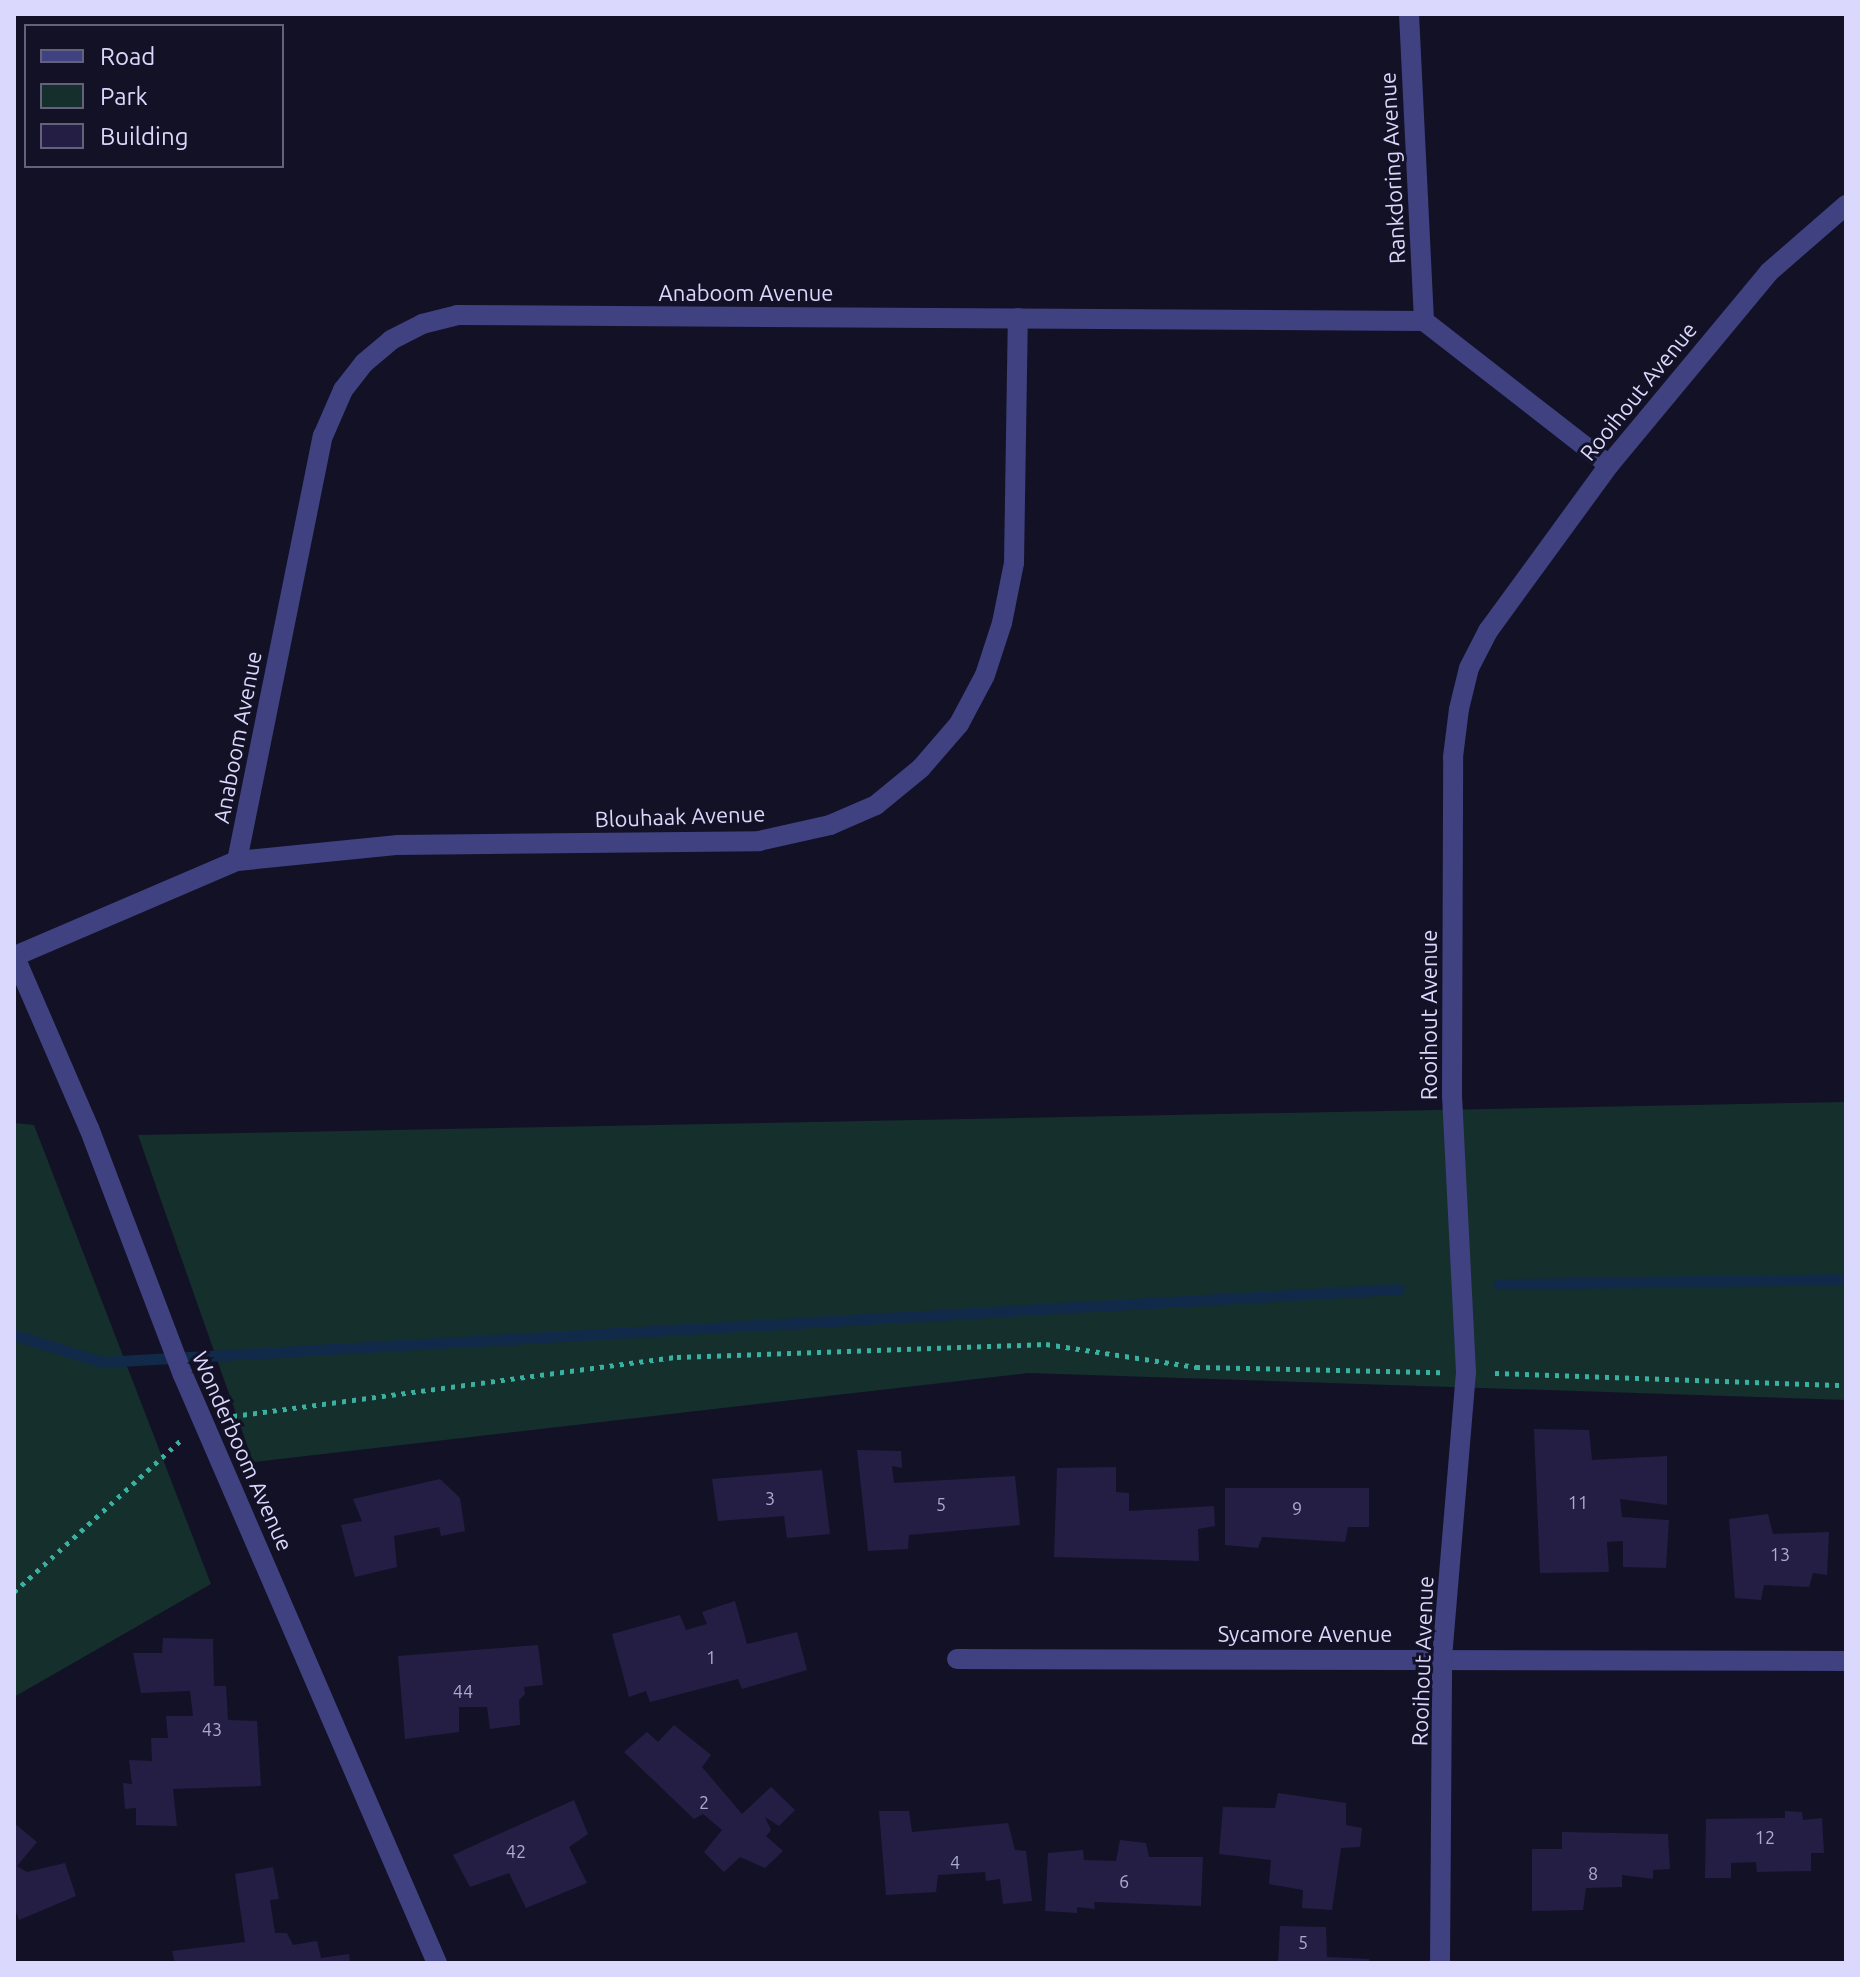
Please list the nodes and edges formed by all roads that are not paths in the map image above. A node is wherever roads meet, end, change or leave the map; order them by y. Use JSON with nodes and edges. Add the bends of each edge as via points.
{"nodes":[{"id":1,"x":1409,"y":14,"type":"edge"},
{"id":2,"x":1846,"y":205,"type":"edge"},
{"id":3,"x":1018,"y":318,"type":"junction"},
{"id":4,"x":1424,"y":321,"type":"junction"},
{"id":5,"x":1609,"y":465,"type":"junction"},
{"id":6,"x":237,"y":861,"type":"junction"},
{"id":7,"x":14,"y":956,"type":"edge"},
{"id":8,"x":1442,"y":1658,"type":"junction"},
{"id":9,"x":957,"y":1659,"type":"dead end"},
{"id":10,"x":1846,"y":1661,"type":"edge"},
{"id":11,"x":437,"y":1963,"type":"edge"},
{"id":12,"x":1440,"y":1963,"type":"edge"}],
"edges":[{"from":1,"to":4,"type":"street","name":"Rankdoring Avenue"},
{"from":2,"to":5,"type":"street","name":"Rooihout Avenue","via":[[1769,272]]},
{"from":3,"to":4,"type":"street","name":"Anaboom Avenue"},
{"from":3,"to":6,"type":"street","name":"Blouhaak Avenue","via":[[1014,563],[1002,623],[985,675],[959,724],[921,768],[876,805],[830,825],[759,841],[398,845]]},
{"from":3,"to":6,"type":"street","name":"Anaboom Avenue","via":[[457,315],[391,340],[343,390],[323,436]]},
{"from":4,"to":5,"type":"street"},
{"from":5,"to":8,"type":"street","name":"Rooihout Avenue","via":[[1488,631],[1469,668],[1459,709],[1453,757],[1452,1095],[1466,1372]]},
{"from":6,"to":7,"type":"street","name":"Blouhaak Avenue"},
{"from":7,"to":11,"type":"street","name":"Wonderboom Avenue","via":[[89,1128],[183,1375]]},
{"from":8,"to":9,"type":"street","name":"Sycamore Avenue"},
{"from":8,"to":10,"type":"street","name":"Sycamore Avenue"},
{"from":8,"to":12,"type":"street","name":"Rooihout Avenue"}]}
